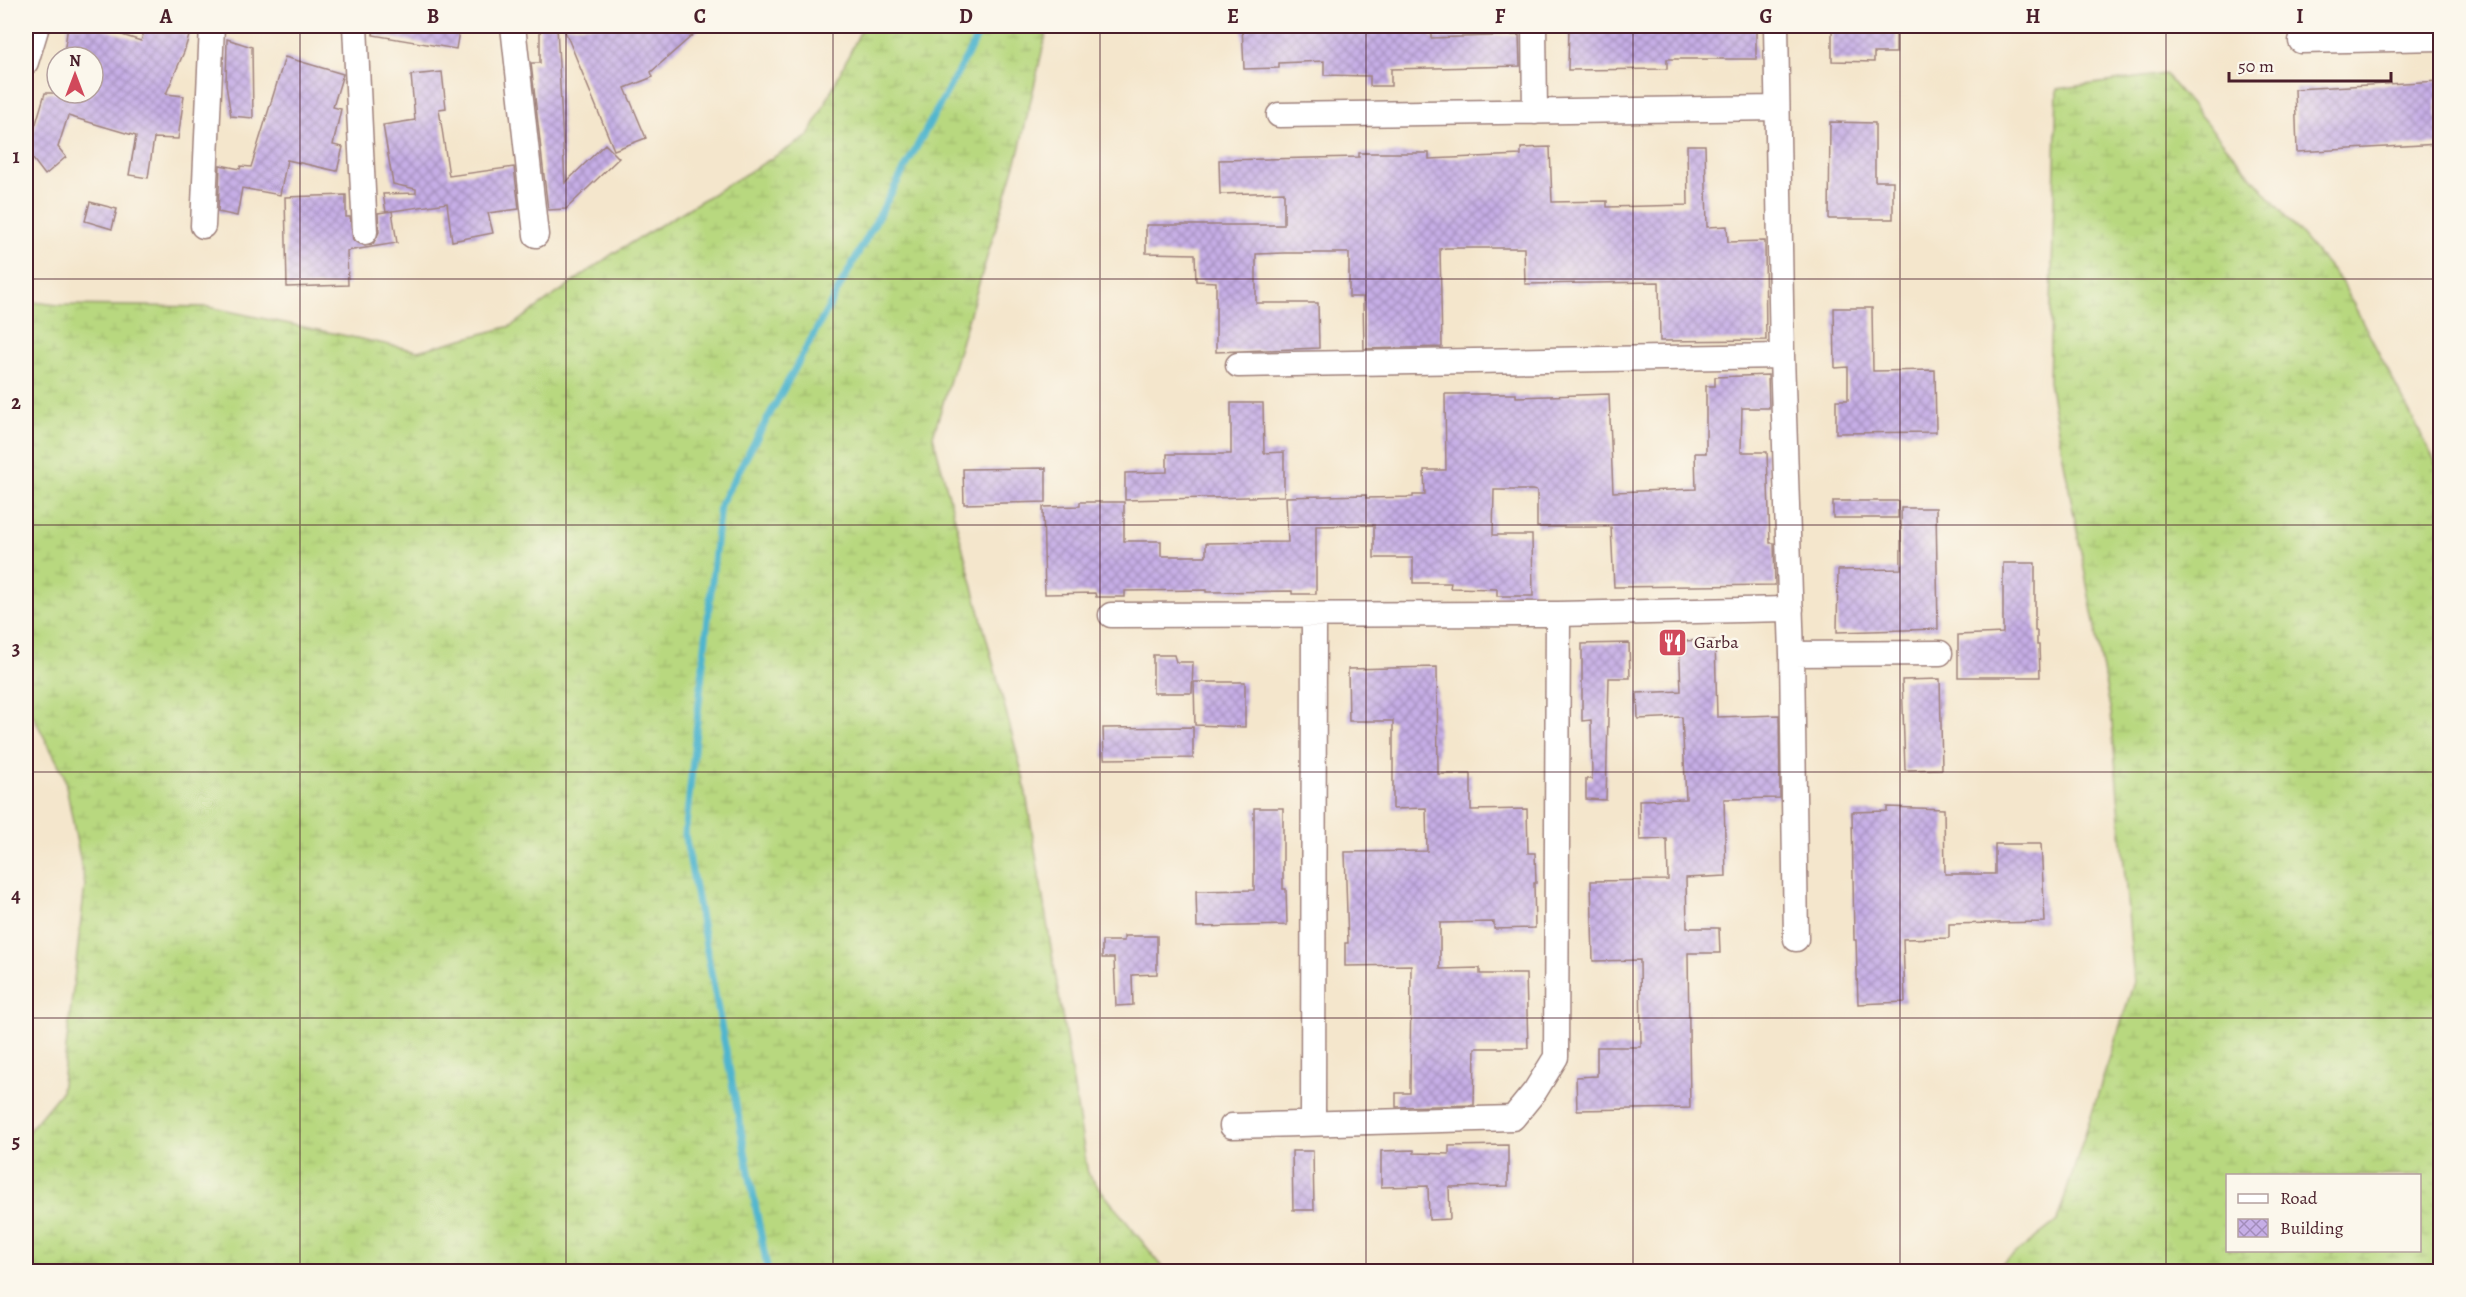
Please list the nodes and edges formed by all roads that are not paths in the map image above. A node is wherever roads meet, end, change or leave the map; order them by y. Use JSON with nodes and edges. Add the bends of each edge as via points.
{"nodes":[{"id":1,"x":37,"y":26,"type":"edge"},
{"id":2,"x":212,"y":26,"type":"edge"},
{"id":3,"x":356,"y":26,"type":"edge"},
{"id":4,"x":513,"y":26,"type":"edge"},
{"id":5,"x":1534,"y":26,"type":"edge"},
{"id":6,"x":1776,"y":26,"type":"edge"},
{"id":7,"x":2440,"y":38,"type":"edge"},
{"id":8,"x":2301,"y":41,"type":"dead end"},
{"id":9,"x":26,"y":62,"type":"edge"},
{"id":10,"x":1777,"y":108,"type":"junction"},
{"id":11,"x":1535,"y":112,"type":"junction"},
{"id":12,"x":1279,"y":115,"type":"dead end"},
{"id":13,"x":202,"y":226,"type":"dead end"},
{"id":14,"x":365,"y":232,"type":"dead end"},
{"id":15,"x":536,"y":235,"type":"dead end"},
{"id":16,"x":1782,"y":356,"type":"junction"},
{"id":17,"x":1239,"y":365,"type":"dead end"},
{"id":18,"x":1791,"y":609,"type":"junction"},
{"id":19,"x":1558,"y":614,"type":"junction"},
{"id":20,"x":1111,"y":615,"type":"dead end"},
{"id":21,"x":1314,"y":615,"type":"junction"},
{"id":22,"x":1940,"y":653,"type":"dead end"},
{"id":23,"x":1792,"y":654,"type":"junction"},
{"id":24,"x":1796,"y":939,"type":"dead end"},
{"id":25,"x":1313,"y":1123,"type":"junction"},
{"id":26,"x":1232,"y":1126,"type":"dead end"}],
"edges":[{"from":1,"to":9,"type":"street"},
{"from":2,"to":13,"type":"street"},
{"from":3,"to":14,"type":"street"},
{"from":4,"to":15,"type":"street"},
{"from":5,"to":11,"type":"street"},
{"from":6,"to":10,"type":"street"},
{"from":7,"to":8,"type":"street"},
{"from":10,"to":11,"type":"street"},
{"from":10,"to":16,"type":"street"},
{"from":11,"to":12,"type":"street"},
{"from":16,"to":17,"type":"street"},
{"from":16,"to":18,"type":"street"},
{"from":18,"to":19,"type":"street"},
{"from":18,"to":23,"type":"street"},
{"from":19,"to":21,"type":"street"},
{"from":19,"to":25,"type":"street","via":[[1556,1057],[1513,1118]]},
{"from":20,"to":21,"type":"street"},
{"from":21,"to":25,"type":"street"},
{"from":22,"to":23,"type":"street"},
{"from":23,"to":24,"type":"street"},
{"from":25,"to":26,"type":"street"}]}
